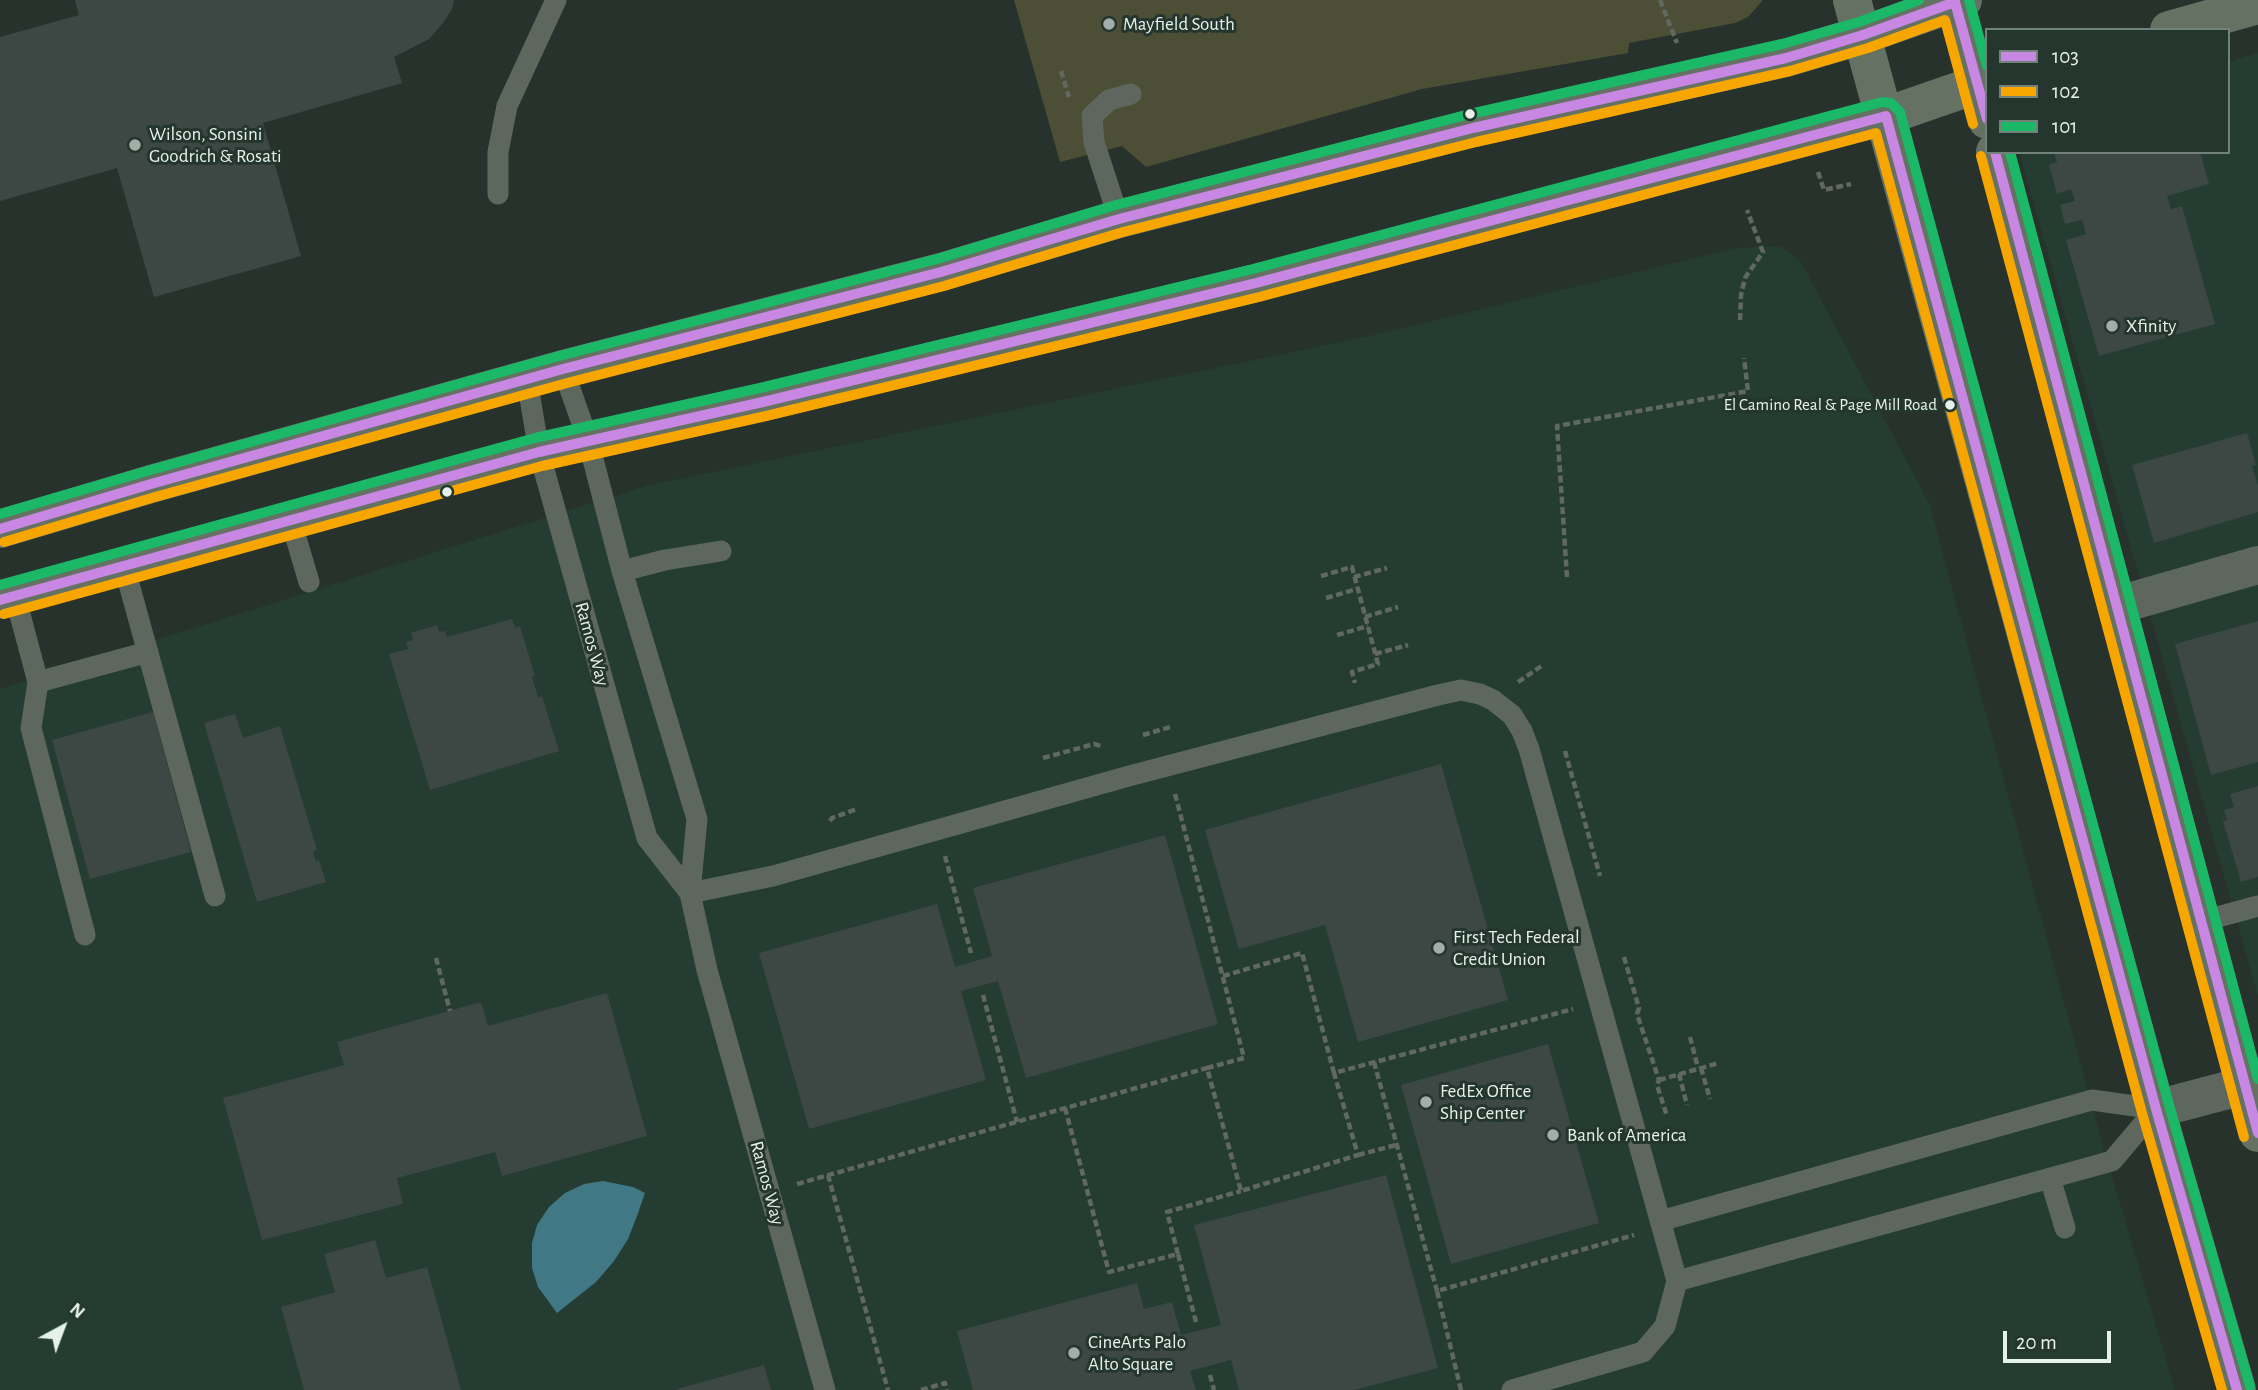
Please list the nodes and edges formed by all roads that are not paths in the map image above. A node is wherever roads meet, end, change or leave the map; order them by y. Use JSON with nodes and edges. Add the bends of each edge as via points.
{"nodes":[{"id":1,"x":556,"y":0,"type":"edge"},
{"id":2,"x":1957,"y":1,"type":"edge"},
{"id":3,"x":2258,"y":5,"type":"edge"},
{"id":4,"x":1858,"y":18,"type":"edge"},
{"id":5,"x":2176,"y":28,"type":"edge"},
{"id":6,"x":1982,"y":82,"type":"edge"},
{"id":7,"x":1131,"y":93,"type":"dead end"},
{"id":8,"x":1985,"y":105,"type":"edge"},
{"id":9,"x":1886,"y":116,"type":"junction"},
{"id":10,"x":1996,"y":154,"type":"edge"},
{"id":11,"x":498,"y":194,"type":"dead end"},
{"id":12,"x":1119,"y":219,"type":"junction"},
{"id":13,"x":563,"y":369,"type":"junction"},
{"id":14,"x":527,"y":380,"type":"junction"},
{"id":15,"x":588,"y":440,"type":"junction"},
{"id":16,"x":539,"y":452,"type":"junction"},
{"id":17,"x":291,"y":521,"type":"junction"},
{"id":18,"x":0,"y":529,"type":"edge"},
{"id":19,"x":720,"y":551,"type":"dead end"},
{"id":20,"x":2258,"y":565,"type":"edge"},
{"id":21,"x":124,"y":566,"type":"junction"},
{"id":22,"x":622,"y":571,"type":"junction"},
{"id":23,"x":309,"y":582,"type":"dead end"},
{"id":24,"x":7,"y":598,"type":"edge"},
{"id":25,"x":2118,"y":605,"type":"junction"},
{"id":26,"x":148,"y":652,"type":"junction"},
{"id":27,"x":38,"y":682,"type":"junction"},
{"id":28,"x":690,"y":893,"type":"junction"},
{"id":29,"x":215,"y":896,"type":"dead end"},
{"id":30,"x":2258,"y":906,"type":"edge"},
{"id":31,"x":2203,"y":921,"type":"junction"},
{"id":32,"x":85,"y":935,"type":"dead end"},
{"id":33,"x":2252,"y":1084,"type":"edge"},
{"id":34,"x":2156,"y":1109,"type":"junction"},
{"id":35,"x":2258,"y":1133,"type":"edge"},
{"id":36,"x":2050,"y":1178,"type":"junction"},
{"id":37,"x":1661,"y":1224,"type":"junction"},
{"id":38,"x":2065,"y":1228,"type":"dead end"},
{"id":39,"x":1677,"y":1281,"type":"junction"},
{"id":40,"x":825,"y":1390,"type":"edge"},
{"id":41,"x":1512,"y":1390,"type":"edge"},
{"id":42,"x":2237,"y":1390,"type":"edge"}],
"edges":[{"from":1,"to":11,"type":"lane","via":[[507,106],[498,152]]},
{"from":2,"to":4,"type":"main road"},
{"from":2,"to":6,"type":"main road"},
{"from":3,"to":5,"type":"main road"},
{"from":4,"to":9,"type":"main road"},
{"from":4,"to":12,"type":"main road","via":[[1786,58],[1473,128]]},
{"from":6,"to":8,"type":"main road"},
{"from":6,"to":9,"type":"main road"},
{"from":7,"to":12,"type":"lane","via":[[1109,100],[1092,116],[1094,142]]},
{"from":9,"to":15,"type":"main road","via":[[1243,286]]},
{"from":9,"to":34,"type":"main road"},
{"from":10,"to":25,"type":"main road"},
{"from":12,"to":13,"type":"main road","via":[[941,272]]},
{"from":13,"to":14,"type":"main road"},
{"from":13,"to":15,"type":"lane","name":"Ramos Way"},
{"from":14,"to":16,"type":"lane","name":"Ramos Way"},
{"from":14,"to":18,"type":"main road"},
{"from":15,"to":16,"type":"main road"},
{"from":15,"to":22,"type":"lane","name":"Ramos Way"},
{"from":16,"to":17,"type":"main road"},
{"from":16,"to":28,"type":"lane","name":"Ramos Way","via":[[647,838]]},
{"from":17,"to":21,"type":"main road"},
{"from":17,"to":23,"type":"lane"},
{"from":19,"to":22,"type":"lane"},
{"from":20,"to":25,"type":"street"},
{"from":21,"to":24,"type":"main road"},
{"from":21,"to":26,"type":"lane"},
{"from":22,"to":28,"type":"lane","name":"Ramos Way","via":[[697,819]]},
{"from":24,"to":27,"type":"lane"},
{"from":25,"to":31,"type":"main road"},
{"from":26,"to":27,"type":"lane"},
{"from":26,"to":29,"type":"lane"},
{"from":27,"to":32,"type":"lane","via":[[31,728]]},
{"from":28,"to":37,"type":"lane","via":[[773,876],[1461,690],[1480,694],[1512,715],[1529,749]]},
{"from":28,"to":40,"type":"lane","name":"Ramos Way","via":[[707,970]]},
{"from":30,"to":31,"type":"lane"},
{"from":31,"to":33,"type":"main road"},
{"from":33,"to":34,"type":"street"},
{"from":33,"to":35,"type":"main road"},
{"from":34,"to":36,"type":"lane","via":[[2112,1161]]},
{"from":34,"to":37,"type":"lane","via":[[2092,1100]]},
{"from":34,"to":42,"type":"main road"},
{"from":36,"to":38,"type":"lane"},
{"from":36,"to":39,"type":"lane"},
{"from":37,"to":39,"type":"lane"},
{"from":39,"to":41,"type":"lane","via":[[1665,1326],[1643,1352]]}]}
